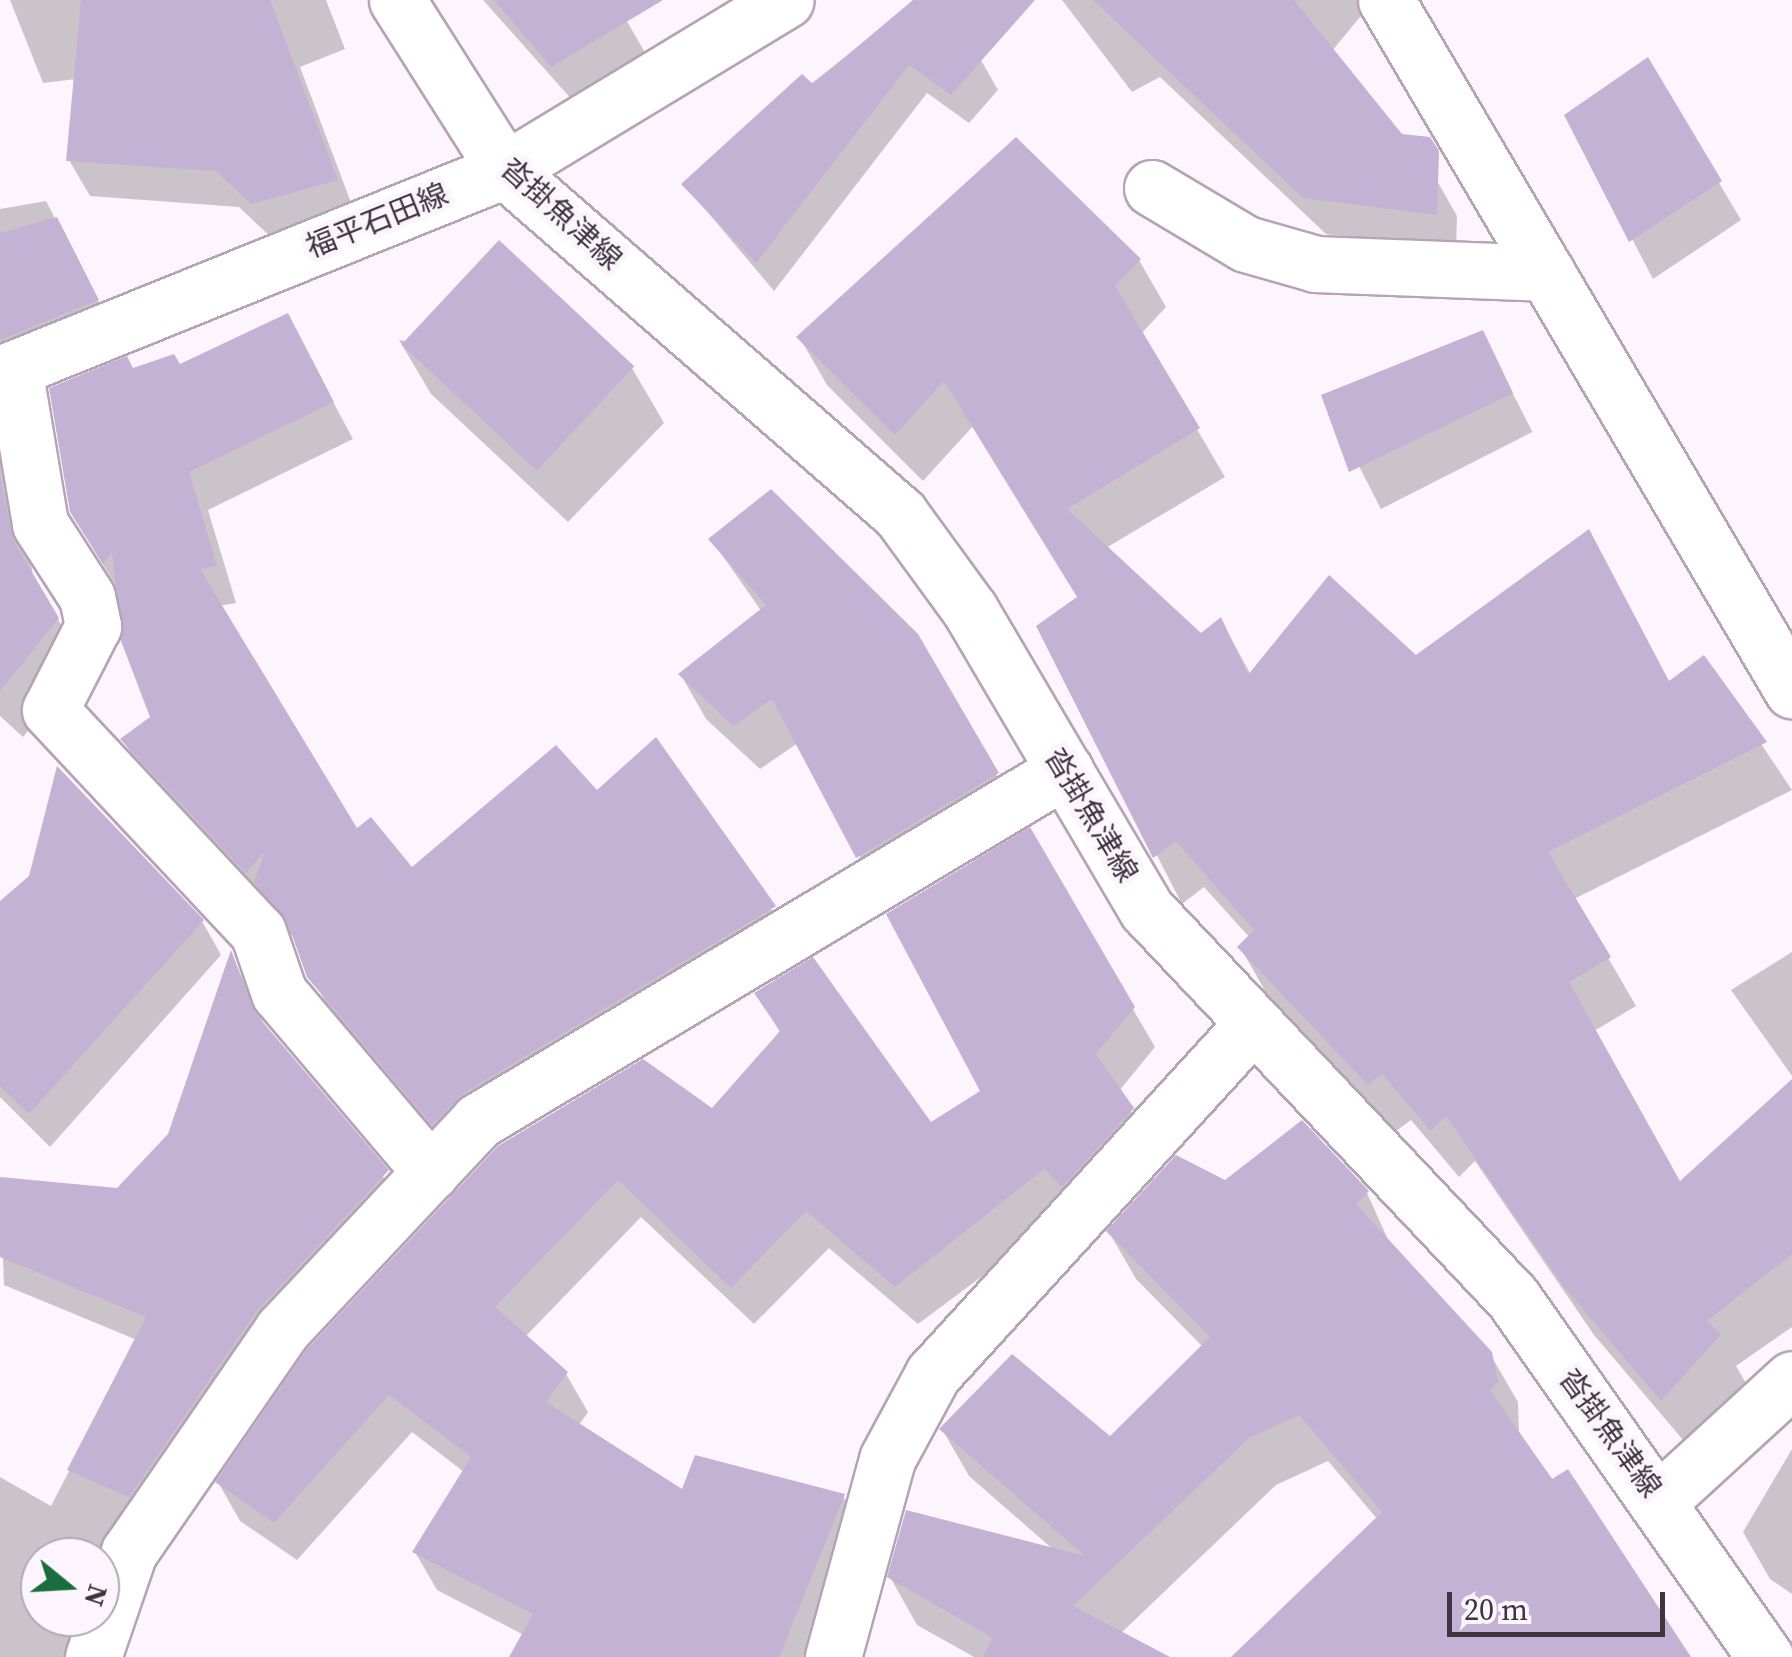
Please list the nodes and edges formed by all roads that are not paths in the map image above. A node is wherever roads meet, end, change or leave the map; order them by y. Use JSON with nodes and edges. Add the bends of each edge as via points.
{"nodes":[{"id":1,"x":397,"y":0,"type":"edge"},
{"id":2,"x":786,"y":0,"type":"edge"},
{"id":3,"x":1386,"y":0,"type":"edge"},
{"id":4,"x":504,"y":170,"type":"junction"},
{"id":5,"x":1152,"y":188,"type":"dead end"},
{"id":6,"x":1547,"y":273,"type":"junction"},
{"id":7,"x":7,"y":371,"type":"edge"},
{"id":8,"x":1792,"y":690,"type":"edge"},
{"id":9,"x":1065,"y":770,"type":"junction"},
{"id":10,"x":1251,"y":1026,"type":"junction"},
{"id":11,"x":431,"y":1172,"type":"junction"},
{"id":12,"x":1792,"y":1379,"type":"edge"},
{"id":13,"x":1659,"y":1500,"type":"junction"},
{"id":14,"x":93,"y":1657,"type":"edge"},
{"id":15,"x":833,"y":1657,"type":"edge"},
{"id":16,"x":1766,"y":1657,"type":"edge"}],
"edges":[{"from":1,"to":4,"type":"street","name":"沓掛魚津線"},
{"from":2,"to":4,"type":"street","name":"福平石田線"},
{"from":3,"to":6,"type":"street"},
{"from":4,"to":7,"type":"street","name":"福平石田線"},
{"from":4,"to":9,"type":"street","name":"沓掛魚津線","via":[[900,514]]},
{"from":5,"to":6,"type":"street","via":[[1246,244],[1316,264]]},
{"from":6,"to":8,"type":"street"},
{"from":7,"to":11,"type":"street","via":[[40,524],[87,596],[93,626],[50,710],[258,932],[279,993]]},
{"from":9,"to":10,"type":"street","name":"沓掛魚津線","via":[[1147,910]]},
{"from":9,"to":11,"type":"street","via":[[478,1121]]},
{"from":10,"to":13,"type":"street","name":"沓掛魚津線","via":[[1513,1298]]},
{"from":10,"to":15,"type":"street","via":[[934,1374],[887,1460]]},
{"from":11,"to":14,"type":"street","via":[[271,1346],[129,1552]]},
{"from":12,"to":13,"type":"street"},
{"from":13,"to":16,"type":"street","name":"沓掛魚津線"}]}
